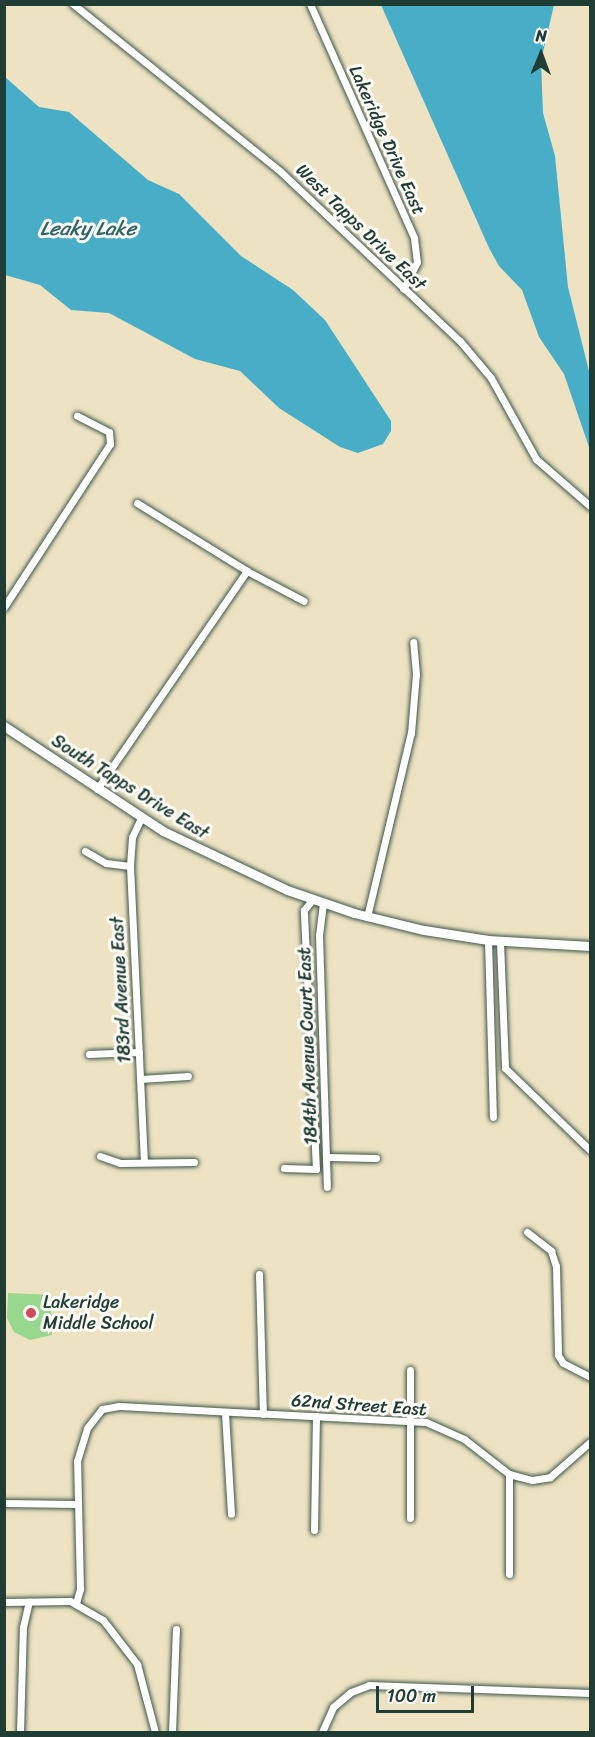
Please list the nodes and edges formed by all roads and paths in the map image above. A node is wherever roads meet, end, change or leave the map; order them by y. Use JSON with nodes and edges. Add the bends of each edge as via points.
{"nodes":[{"id":1,"x":73,"y":4,"type":"edge"},
{"id":2,"x":310,"y":4,"type":"edge"},
{"id":3,"x":403,"y":289,"type":"junction"},
{"id":4,"x":77,"y":416,"type":"dead end"},
{"id":5,"x":137,"y":502,"type":"dead end"},
{"id":6,"x":591,"y":506,"type":"edge"},
{"id":7,"x":247,"y":571,"type":"junction"},
{"id":8,"x":304,"y":601,"type":"dead end"},
{"id":9,"x":4,"y":607,"type":"edge"},
{"id":10,"x":413,"y":642,"type":"dead end"},
{"id":11,"x":4,"y":726,"type":"edge"},
{"id":12,"x":97,"y":789,"type":"junction"},
{"id":13,"x":141,"y":818,"type":"junction"},
{"id":14,"x":85,"y":851,"type":"dead end"},
{"id":15,"x":130,"y":866,"type":"junction"},
{"id":16,"x":312,"y":900,"type":"junction"},
{"id":17,"x":323,"y":903,"type":"junction"},
{"id":18,"x":367,"y":917,"type":"junction"},
{"id":19,"x":488,"y":940,"type":"junction"},
{"id":20,"x":500,"y":942,"type":"junction"},
{"id":21,"x":591,"y":946,"type":"edge"},
{"id":22,"x":139,"y":1052,"type":"junction"},
{"id":23,"x":89,"y":1054,"type":"dead end"},
{"id":24,"x":188,"y":1076,"type":"dead end"},
{"id":25,"x":140,"y":1079,"type":"junction"},
{"id":26,"x":493,"y":1117,"type":"dead end"},
{"id":27,"x":591,"y":1150,"type":"edge"},
{"id":28,"x":100,"y":1156,"type":"dead end"},
{"id":29,"x":327,"y":1157,"type":"junction"},
{"id":30,"x":376,"y":1158,"type":"dead end"},
{"id":31,"x":144,"y":1162,"type":"junction"},
{"id":32,"x":194,"y":1162,"type":"dead end"},
{"id":33,"x":284,"y":1168,"type":"dead end"},
{"id":34,"x":327,"y":1187,"type":"dead end"},
{"id":35,"x":527,"y":1232,"type":"dead end"},
{"id":36,"x":410,"y":1370,"type":"dead end"},
{"id":37,"x":591,"y":1377,"type":"edge"},
{"id":38,"x":225,"y":1413,"type":"junction"},
{"id":39,"x":261,"y":1414,"type":"junction"},
{"id":40,"x":316,"y":1416,"type":"junction"},
{"id":41,"x":410,"y":1420,"type":"junction"},
{"id":42,"x":591,"y":1442,"type":"edge"},
{"id":43,"x":509,"y":1474,"type":"junction"},
{"id":44,"x":4,"y":1503,"type":"edge"},
{"id":45,"x":76,"y":1504,"type":"junction"},
{"id":46,"x":231,"y":1514,"type":"dead end"},
{"id":47,"x":410,"y":1518,"type":"dead end"},
{"id":48,"x":314,"y":1530,"type":"dead end"},
{"id":49,"x":509,"y":1574,"type":"dead end"},
{"id":50,"x":4,"y":1602,"type":"edge"},
{"id":51,"x":29,"y":1602,"type":"junction"},
{"id":52,"x":76,"y":1603,"type":"junction"},
{"id":53,"x":176,"y":1629,"type":"dead end"},
{"id":54,"x":591,"y":1693,"type":"edge"},
{"id":55,"x":20,"y":1732,"type":"edge"},
{"id":56,"x":155,"y":1732,"type":"edge"},
{"id":57,"x":172,"y":1732,"type":"edge"},
{"id":58,"x":322,"y":1732,"type":"edge"}],
"edges":[{"from":1,"to":3,"type":"street","name":"West Tapps Drive East","via":[[281,172]]},
{"from":2,"to":3,"type":"street","name":"Lakeridge Drive East","via":[[414,238],[417,262]]},
{"from":3,"to":6,"type":"street","name":"West Tapps Drive East","via":[[478,361],[536,459]]},
{"from":4,"to":9,"type":"street","via":[[109,432],[110,444]]},
{"from":5,"to":7,"type":"street"},
{"from":7,"to":8,"type":"street"},
{"from":7,"to":12,"type":"street"},
{"from":10,"to":18,"type":"street","via":[[417,674],[411,733]]},
{"from":11,"to":12,"type":"street","name":"South Tapps Drive East"},
{"from":12,"to":13,"type":"street","name":"South Tapps Drive East"},
{"from":13,"to":15,"type":"street","name":"183rd Avenue East","via":[[132,837]]},
{"from":13,"to":16,"type":"street","name":"South Tapps Drive East","via":[[222,862]]},
{"from":14,"to":15,"type":"street","via":[[106,863]]},
{"from":15,"to":22,"type":"street","name":"183rd Avenue East"},
{"from":16,"to":17,"type":"street","name":"South Tapps Drive East"},
{"from":16,"to":33,"type":"street","via":[[304,910],[316,1169]]},
{"from":17,"to":18,"type":"street","name":"South Tapps Drive East"},
{"from":17,"to":29,"type":"street","name":"184th Avenue Court East","via":[[319,935]]},
{"from":18,"to":19,"type":"street","name":"South Tapps Drive East"},
{"from":19,"to":20,"type":"street","name":"South Tapps Drive East"},
{"from":19,"to":26,"type":"street"},
{"from":20,"to":21,"type":"street","name":"South Tapps Drive East"},
{"from":20,"to":27,"type":"street","via":[[505,1068]]},
{"from":22,"to":23,"type":"street"},
{"from":22,"to":25,"type":"street","name":"183rd Avenue East"},
{"from":24,"to":25,"type":"street"},
{"from":25,"to":31,"type":"street","name":"183rd Avenue East"},
{"from":28,"to":31,"type":"street","via":[[120,1163]]},
{"from":29,"to":30,"type":"street"},
{"from":29,"to":34,"type":"street","name":"184th Avenue Court East"},
{"from":31,"to":32,"type":"street"},
{"from":35,"to":37,"type":"street","via":[[551,1251],[556,1266],[558,1354],[563,1363]]},
{"from":36,"to":41,"type":"street"},
{"from":38,"to":39,"type":"street","name":"62nd Street East"},
{"from":38,"to":45,"type":"street","name":"62nd Street East","via":[[119,1406],[98,1412],[81,1444]]},
{"from":38,"to":46,"type":"street"},
{"from":39,"to":39,"type":"street","via":[[259,1274]]},
{"from":39,"to":40,"type":"street","name":"62nd Street East"},
{"from":40,"to":41,"type":"street","name":"62nd Street East"},
{"from":40,"to":48,"type":"street"},
{"from":41,"to":43,"type":"street","name":"62nd Street East","via":[[459,1436]]},
{"from":41,"to":47,"type":"street"},
{"from":42,"to":43,"type":"street","name":"62nd Street East","via":[[550,1477],[532,1480]]},
{"from":43,"to":49,"type":"street"},
{"from":44,"to":45,"type":"street"},
{"from":45,"to":52,"type":"street","via":[[80,1589]]},
{"from":50,"to":51,"type":"street"},
{"from":51,"to":52,"type":"street"},
{"from":51,"to":55,"type":"street","via":[[24,1626]]},
{"from":52,"to":56,"type":"street","via":[[103,1620],[132,1653],[144,1683]]},
{"from":53,"to":57,"type":"street"},
{"from":54,"to":58,"type":"street","via":[[379,1684],[360,1688],[340,1700],[329,1713]]}]}
